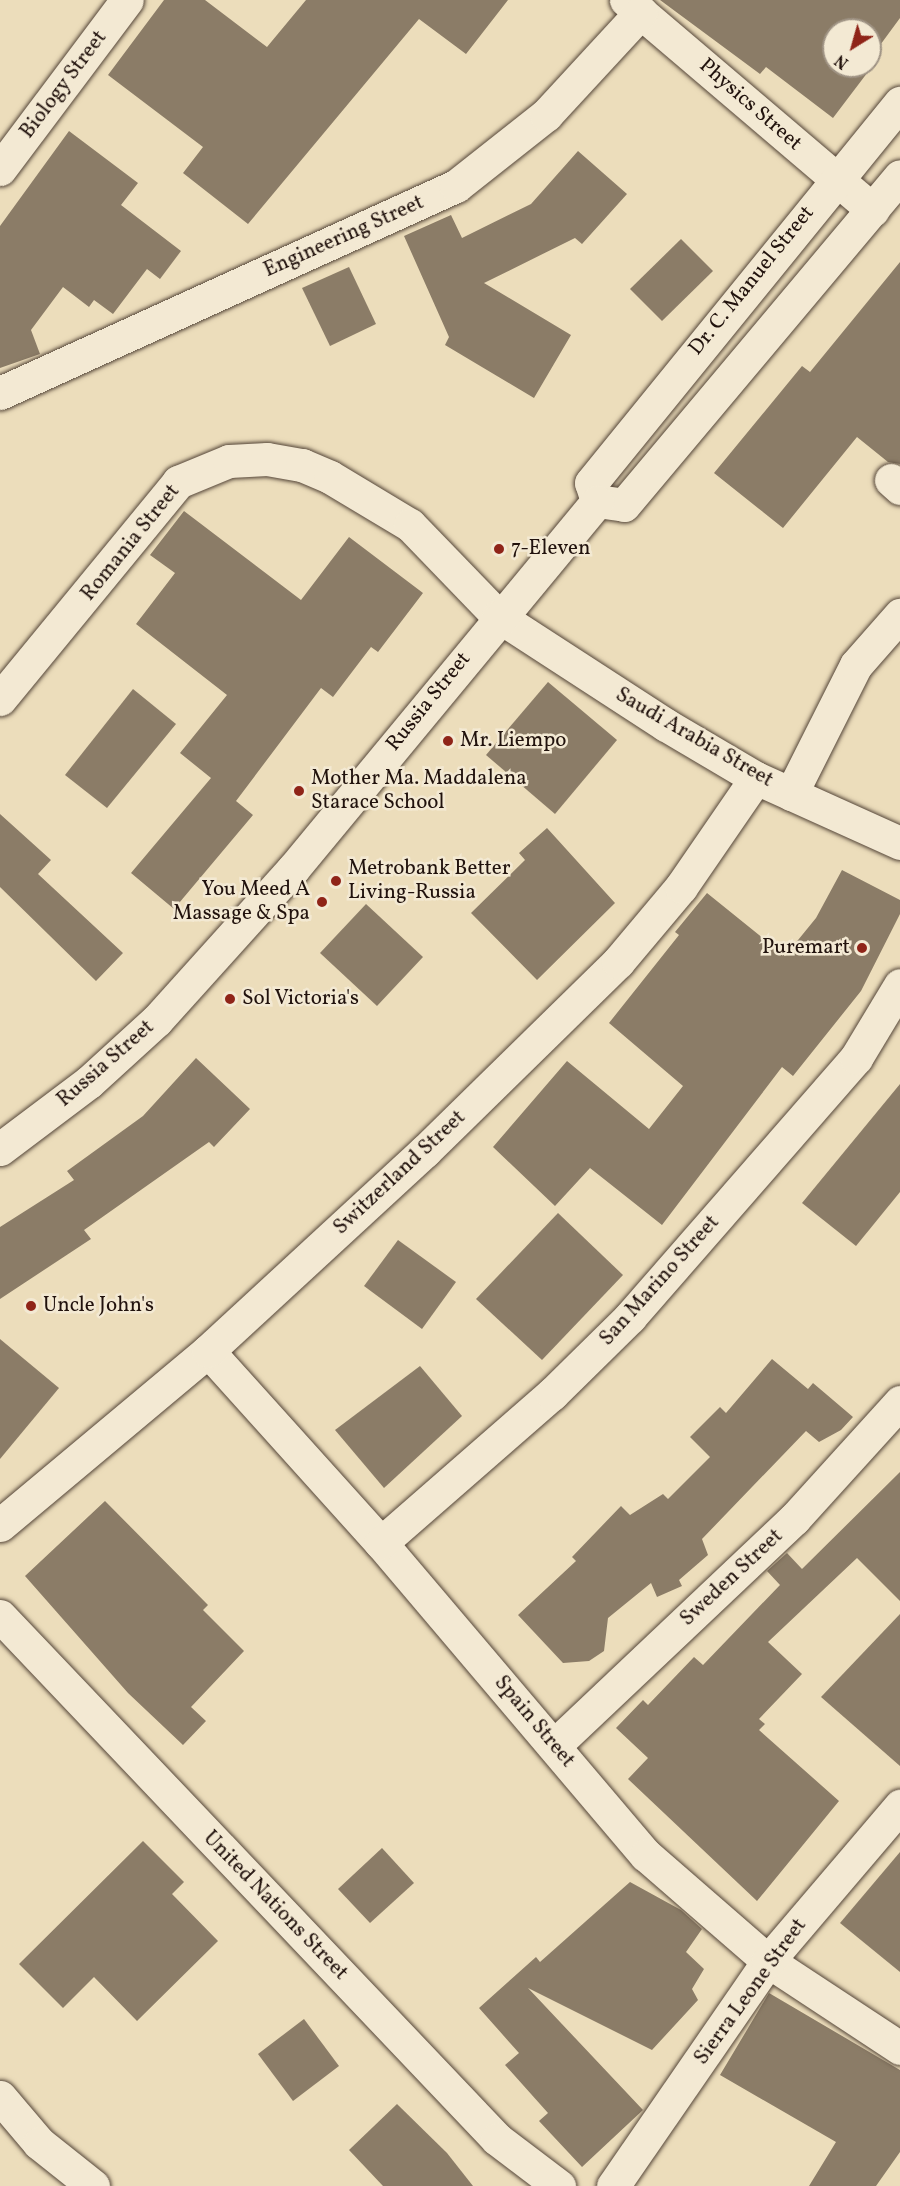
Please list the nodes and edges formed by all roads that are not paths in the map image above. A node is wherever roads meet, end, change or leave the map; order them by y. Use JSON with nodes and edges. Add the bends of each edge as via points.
{"nodes":[{"id":1,"x":127,"y":0,"type":"edge"},
{"id":2,"x":633,"y":6,"type":"edge"},
{"id":3,"x":900,"y":103,"type":"edge"},
{"id":4,"x":0,"y":169,"type":"edge"},
{"id":5,"x":900,"y":176,"type":"edge"},
{"id":6,"x":836,"y":178,"type":"junction"},
{"id":7,"x":873,"y":210,"type":"junction"},
{"id":8,"x":0,"y":393,"type":"edge"},
{"id":9,"x":597,"y":501,"type":"junction"},
{"id":10,"x":900,"y":615,"type":"edge"},
{"id":11,"x":498,"y":616,"type":"junction"},
{"id":12,"x":0,"y":699,"type":"edge"},
{"id":13,"x":756,"y":778,"type":"junction"},
{"id":14,"x":791,"y":794,"type":"junction"},
{"id":15,"x":900,"y":843,"type":"edge"},
{"id":16,"x":900,"y":985,"type":"edge"},
{"id":17,"x":0,"y":1149,"type":"edge"},
{"id":18,"x":208,"y":1351,"type":"junction"},
{"id":19,"x":900,"y":1402,"type":"edge"},
{"id":20,"x":0,"y":1525,"type":"edge"},
{"id":21,"x":381,"y":1543,"type":"junction"},
{"id":22,"x":0,"y":1616,"type":"edge"},
{"id":23,"x":555,"y":1745,"type":"junction"},
{"id":24,"x":900,"y":1806,"type":"edge"},
{"id":25,"x":768,"y":1961,"type":"junction"},
{"id":26,"x":900,"y":2048,"type":"edge"},
{"id":27,"x":0,"y":2097,"type":"edge"},
{"id":28,"x":93,"y":2186,"type":"edge"},
{"id":29,"x":559,"y":2186,"type":"edge"},
{"id":30,"x":613,"y":2186,"type":"edge"}],
"edges":[{"from":1,"to":4,"type":"street","name":"Biology Street"},
{"from":2,"to":6,"type":"street","name":"Physics Street"},
{"from":2,"to":8,"type":"street","name":"Engineering Street","via":[[546,115],[456,186]]},
{"from":3,"to":6,"type":"street","name":"Dr. C. Manuel Street"},
{"from":5,"to":7,"type":"street"},
{"from":6,"to":7,"type":"street","name":"Physics Street"},
{"from":6,"to":9,"type":"street","name":"Dr. C. Manuel Street","via":[[591,483]]},
{"from":7,"to":9,"type":"street","via":[[624,505]]},
{"from":9,"to":11,"type":"street","name":"Russia Street"},
{"from":10,"to":14,"type":"street","via":[[856,664]]},
{"from":11,"to":12,"type":"street","name":"Romania Street","via":[[410,525],[330,477],[278,461],[229,461],[178,482]]},
{"from":11,"to":13,"type":"street","name":"Saudi Arabia Street"},
{"from":11,"to":17,"type":"street","name":"Russia Street","via":[[293,869],[157,1020],[89,1082]]},
{"from":13,"to":14,"type":"street","name":"Saudi Arabia Street"},
{"from":13,"to":18,"type":"street","name":"Switzerland Street","via":[[681,887],[618,962],[425,1151]]},
{"from":14,"to":15,"type":"street","name":"Saudi Arabia Street"},
{"from":16,"to":21,"type":"street","name":"San Marino Street","via":[[856,1058],[630,1317],[552,1394]]},
{"from":18,"to":20,"type":"street","name":"Switzerland Street"},
{"from":18,"to":21,"type":"street","name":"Spain Street"},
{"from":19,"to":23,"type":"street","name":"Sweden Street","via":[[794,1519]]},
{"from":21,"to":23,"type":"street","name":"Spain Street"},
{"from":22,"to":29,"type":"street","name":"United Nations Street","via":[[497,2139]]},
{"from":23,"to":25,"type":"street","name":"Spain Street","via":[[646,1855]]},
{"from":24,"to":25,"type":"street","name":"Sierra Leone Street"},
{"from":25,"to":26,"type":"street","name":"Spain Street"},
{"from":25,"to":30,"type":"street","name":"Sierra Leone Street"},
{"from":27,"to":28,"type":"street","via":[[39,2143]]}]}
